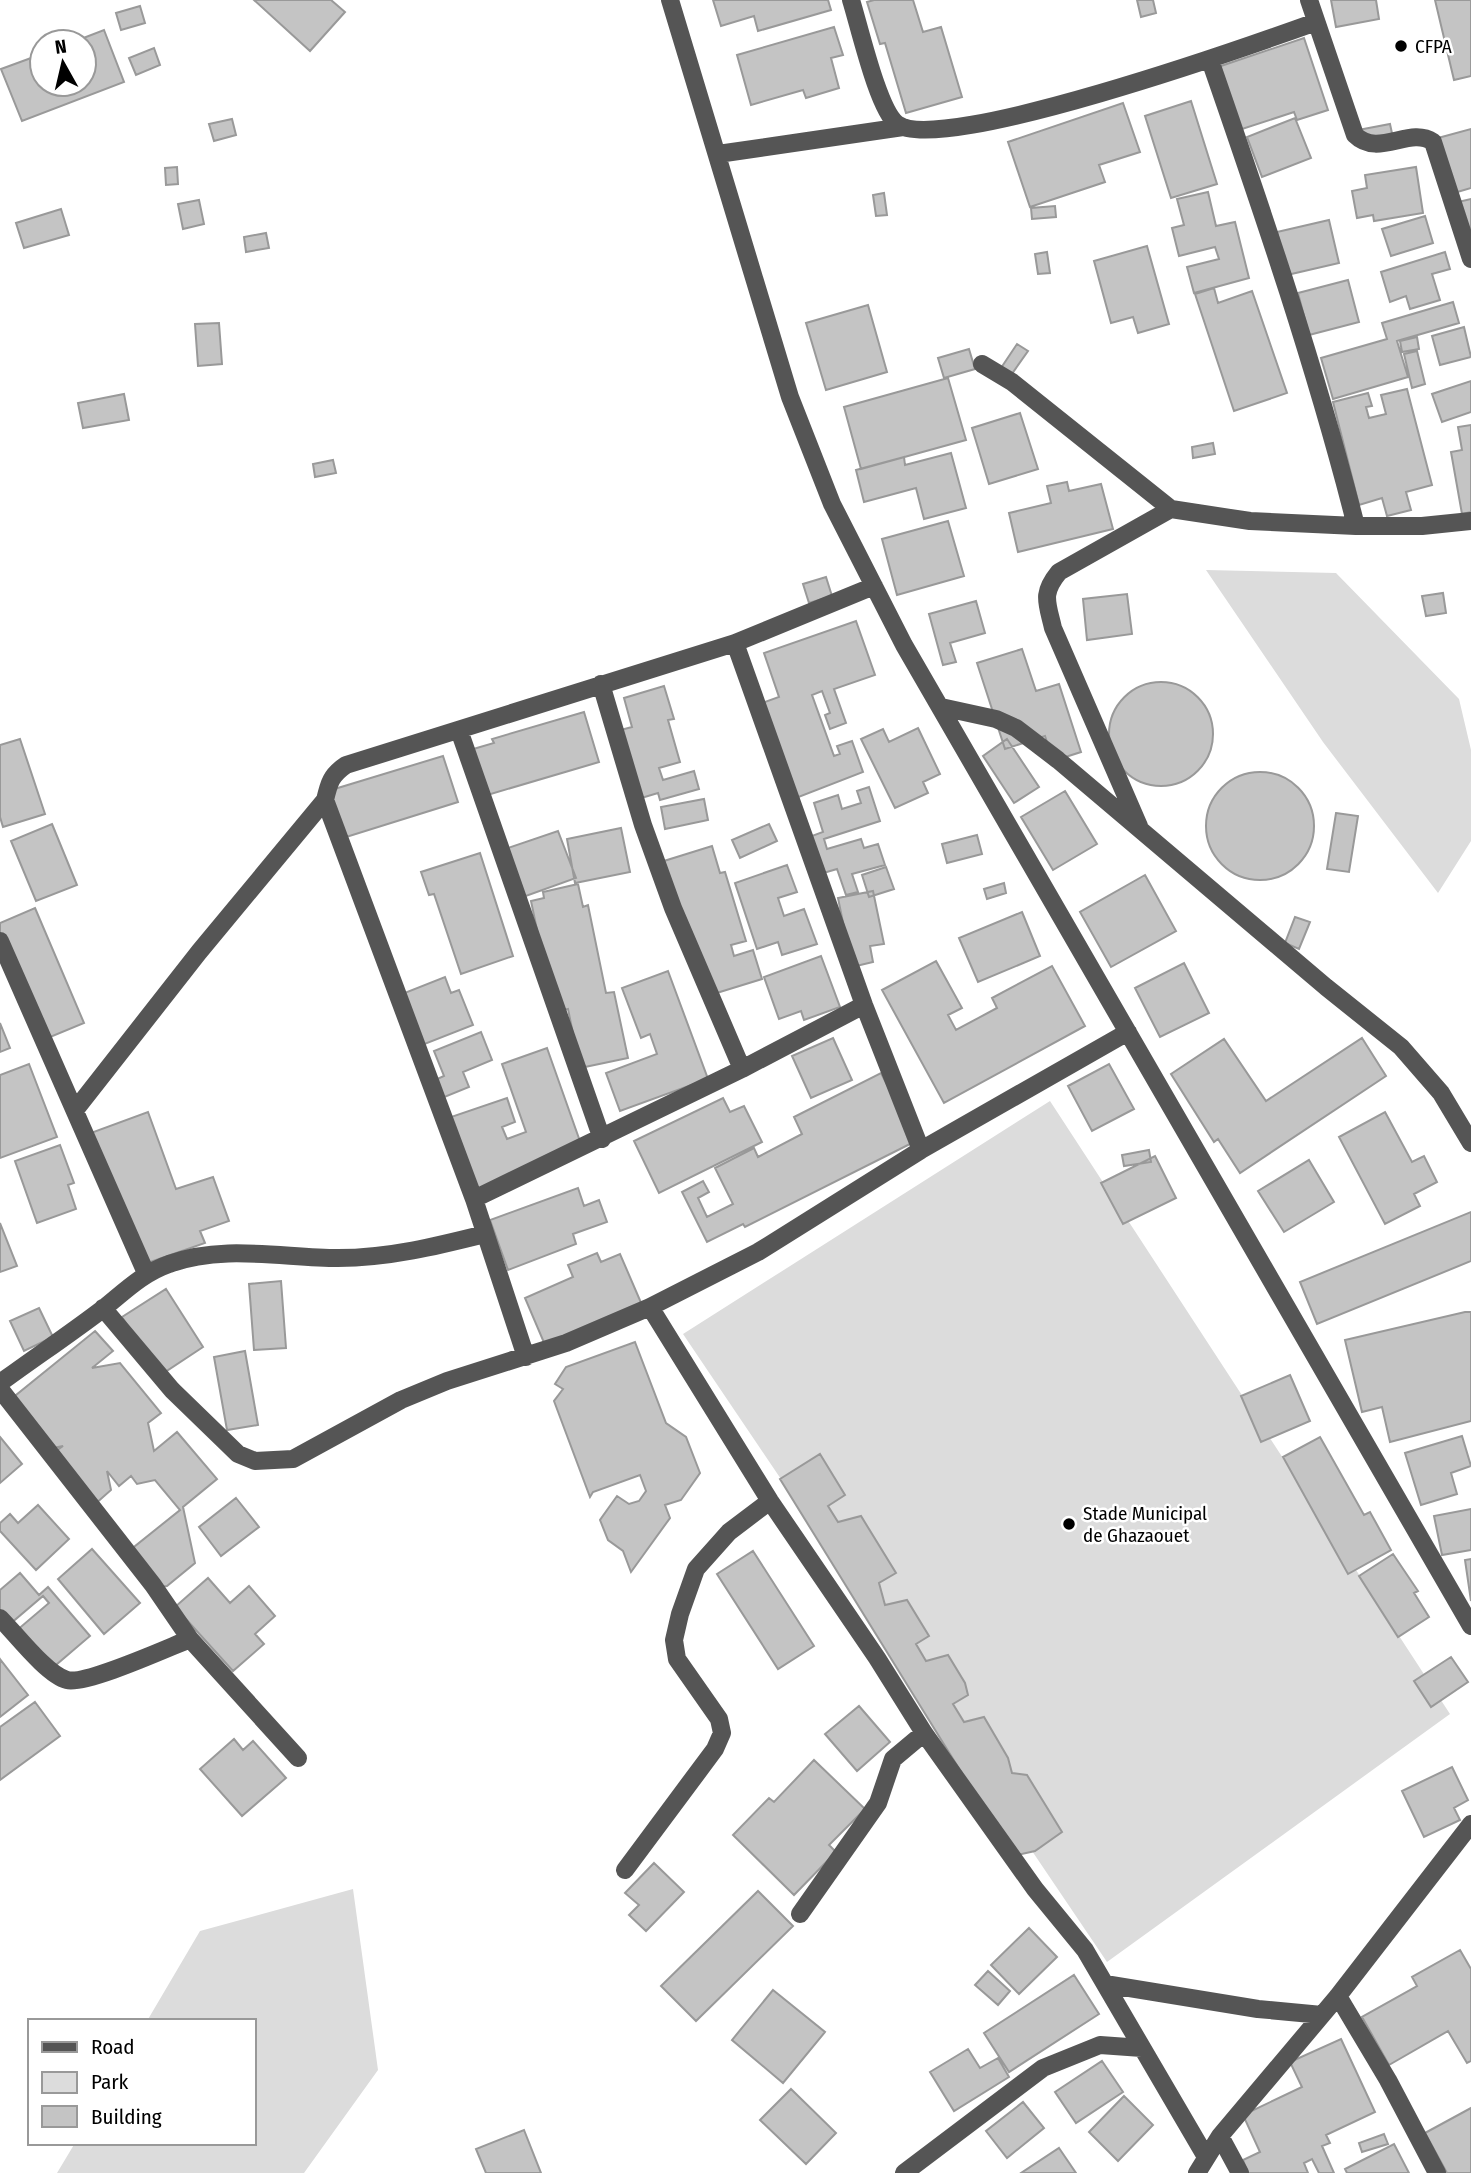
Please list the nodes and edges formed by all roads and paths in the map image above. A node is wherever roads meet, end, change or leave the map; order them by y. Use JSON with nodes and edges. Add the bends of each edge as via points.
{"nodes":[{"id":1,"x":670,"y":0,"type":"edge"},
{"id":2,"x":851,"y":0,"type":"edge"},
{"id":3,"x":1309,"y":0,"type":"edge"},
{"id":4,"x":1316,"y":22,"type":"junction"},
{"id":5,"x":1210,"y":60,"type":"junction"},
{"id":6,"x":904,"y":127,"type":"junction"},
{"id":7,"x":718,"y":154,"type":"junction"},
{"id":8,"x":1471,"y":259,"type":"edge"},
{"id":9,"x":982,"y":364,"type":"dead end"},
{"id":10,"x":1171,"y":509,"type":"junction"},
{"id":11,"x":1471,"y":521,"type":"edge"},
{"id":12,"x":1356,"y":526,"type":"junction"},
{"id":13,"x":874,"y":586,"type":"junction"},
{"id":14,"x":735,"y":643,"type":"junction"},
{"id":15,"x":601,"y":684,"type":"junction"},
{"id":16,"x":941,"y":707,"type":"junction"},
{"id":17,"x":459,"y":730,"type":"junction"},
{"id":18,"x":325,"y":800,"type":"junction"},
{"id":19,"x":1140,"y":830,"type":"junction"},
{"id":20,"x":0,"y":941,"type":"edge"},
{"id":21,"x":864,"y":1005,"type":"junction"},
{"id":22,"x":1128,"y":1032,"type":"junction"},
{"id":23,"x":742,"y":1069,"type":"junction"},
{"id":24,"x":76,"y":1110,"type":"junction"},
{"id":25,"x":602,"y":1139,"type":"junction"},
{"id":26,"x":1471,"y":1143,"type":"edge"},
{"id":27,"x":921,"y":1150,"type":"junction"},
{"id":28,"x":474,"y":1199,"type":"junction"},
{"id":29,"x":485,"y":1234,"type":"junction"},
{"id":30,"x":146,"y":1273,"type":"junction"},
{"id":31,"x":650,"y":1307,"type":"junction"},
{"id":32,"x":103,"y":1308,"type":"junction"},
{"id":33,"x":526,"y":1356,"type":"junction"},
{"id":34,"x":0,"y":1383,"type":"edge"},
{"id":35,"x":0,"y":1389,"type":"edge"},
{"id":36,"x":770,"y":1501,"type":"junction"},
{"id":37,"x":0,"y":1618,"type":"edge"},
{"id":38,"x":1471,"y":1626,"type":"edge"},
{"id":39,"x":190,"y":1639,"type":"junction"},
{"id":40,"x":924,"y":1733,"type":"junction"},
{"id":41,"x":298,"y":1758,"type":"dead end"},
{"id":42,"x":1471,"y":1824,"type":"edge"},
{"id":43,"x":625,"y":1870,"type":"dead end"},
{"id":44,"x":800,"y":1914,"type":"dead end"},
{"id":45,"x":1105,"y":1984,"type":"junction"},
{"id":46,"x":1338,"y":1996,"type":"junction"},
{"id":47,"x":1322,"y":2015,"type":"junction"},
{"id":48,"x":1142,"y":2048,"type":"junction"},
{"id":49,"x":1220,"y":2136,"type":"junction"},
{"id":50,"x":1206,"y":2157,"type":"junction"},
{"id":51,"x":904,"y":2173,"type":"edge"},
{"id":52,"x":1197,"y":2173,"type":"edge"},
{"id":53,"x":1240,"y":2173,"type":"edge"},
{"id":54,"x":1437,"y":2173,"type":"edge"}],
"edges":[{"from":1,"to":7,"type":"street"},
{"from":2,"to":6,"type":"street","via":[[884,104],[894,122]]},
{"from":3,"to":4,"type":"street"},
{"from":4,"to":5,"type":"street"},
{"from":4,"to":8,"type":"street","via":[[1355,135],[1372,145],[1421,137],[1433,142]]},
{"from":5,"to":6,"type":"street","via":[[991,121]]},
{"from":5,"to":12,"type":"street","via":[[1258,197]]},
{"from":6,"to":7,"type":"street"},
{"from":7,"to":13,"type":"street","via":[[790,397],[832,504]]},
{"from":9,"to":10,"type":"street","via":[[1022,390]]},
{"from":10,"to":12,"type":"street","via":[[1250,521]]},
{"from":10,"to":19,"type":"street","via":[[1059,572],[1048,585],[1046,598],[1053,628]]},
{"from":11,"to":12,"type":"street"},
{"from":13,"to":14,"type":"street"},
{"from":13,"to":16,"type":"street"},
{"from":14,"to":15,"type":"street"},
{"from":14,"to":21,"type":"street"},
{"from":15,"to":17,"type":"street"},
{"from":15,"to":23,"type":"street","via":[[673,908]]},
{"from":16,"to":19,"type":"street","via":[[1016,728]]},
{"from":16,"to":22,"type":"street"},
{"from":17,"to":18,"type":"street","via":[[346,765],[330,779]]},
{"from":17,"to":25,"type":"street"},
{"from":18,"to":24,"type":"street"},
{"from":18,"to":28,"type":"street"},
{"from":19,"to":26,"type":"street","via":[[1401,1046],[1441,1093]]},
{"from":20,"to":24,"type":"street"},
{"from":21,"to":23,"type":"street"},
{"from":21,"to":27,"type":"street"},
{"from":22,"to":27,"type":"street"},
{"from":22,"to":38,"type":"street"},
{"from":23,"to":25,"type":"street"},
{"from":24,"to":30,"type":"street"},
{"from":25,"to":28,"type":"street"},
{"from":27,"to":31,"type":"street","via":[[758,1252]]},
{"from":28,"to":29,"type":"street"},
{"from":29,"to":30,"type":"street","via":[[385,1256],[198,1256]]},
{"from":29,"to":33,"type":"street"},
{"from":30,"to":32,"type":"street"},
{"from":31,"to":33,"type":"street"},
{"from":31,"to":36,"type":"street"},
{"from":32,"to":33,"type":"street","via":[[172,1390],[238,1454],[255,1461],[293,1459],[401,1400]]},
{"from":32,"to":34,"type":"street"},
{"from":35,"to":39,"type":"street"},
{"from":36,"to":40,"type":"street"},
{"from":36,"to":43,"type":"street","via":[[729,1532],[696,1569],[674,1640],[677,1659],[719,1719],[722,1733],[715,1749]]},
{"from":37,"to":39,"type":"street","via":[[52,1672],[68,1681],[88,1678]]},
{"from":39,"to":41,"type":"street"},
{"from":40,"to":44,"type":"street","via":[[893,1759],[878,1803]]},
{"from":40,"to":45,"type":"street","via":[[1035,1889],[1085,1950]]},
{"from":42,"to":46,"type":"street"},
{"from":45,"to":47,"type":"street"},
{"from":45,"to":48,"type":"street"},
{"from":46,"to":47,"type":"street"},
{"from":46,"to":54,"type":"street"},
{"from":47,"to":49,"type":"street"},
{"from":48,"to":50,"type":"street"},
{"from":48,"to":51,"type":"street","via":[[1100,2045],[1043,2068]]},
{"from":49,"to":50,"type":"street"},
{"from":49,"to":53,"type":"street"},
{"from":50,"to":52,"type":"street"}]}
